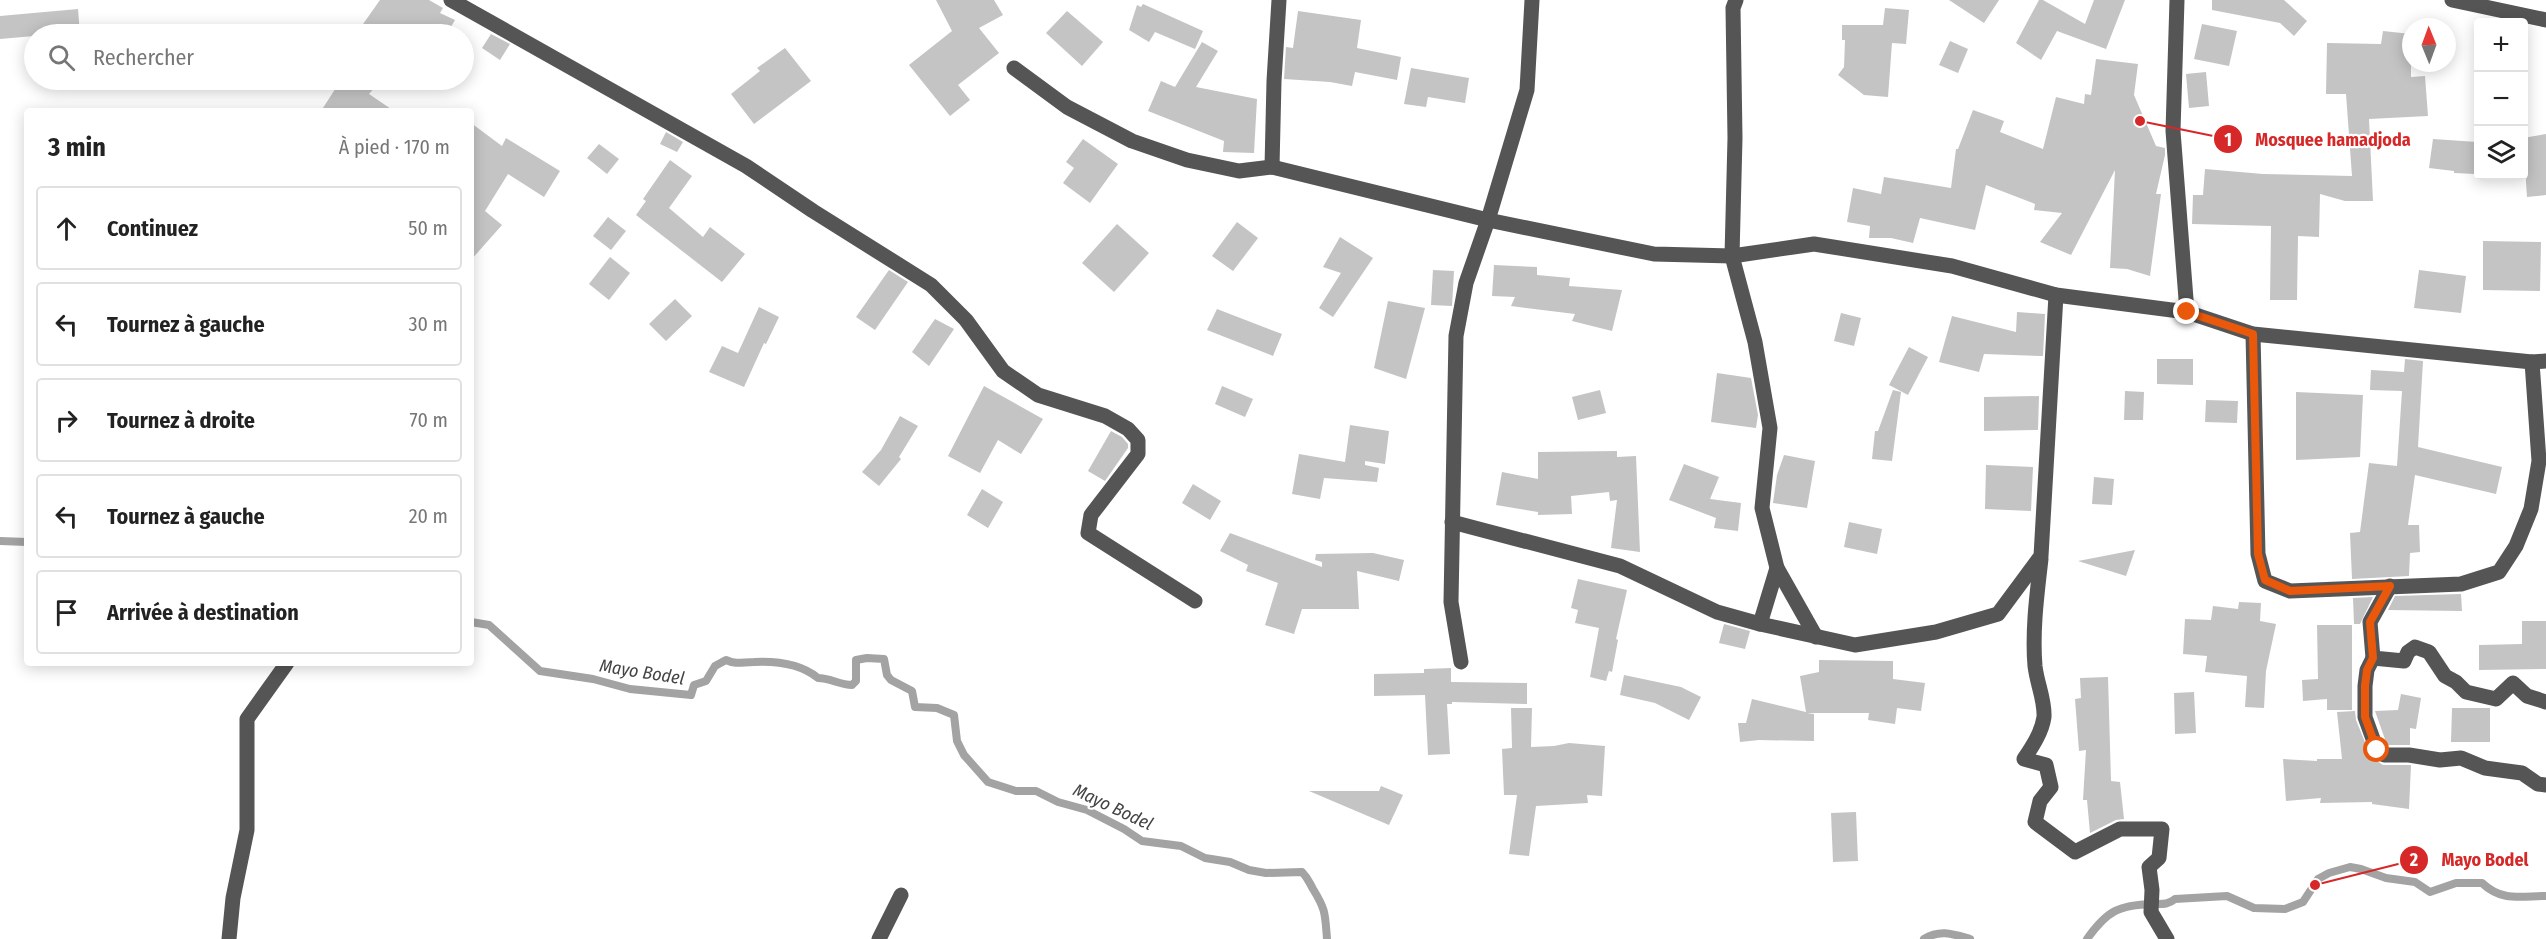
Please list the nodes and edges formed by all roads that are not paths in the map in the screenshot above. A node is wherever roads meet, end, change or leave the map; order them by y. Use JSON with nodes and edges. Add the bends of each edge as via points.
{"nodes":[{"id":1,"x":452,"y":0,"type":"edge"},
{"id":2,"x":1279,"y":0,"type":"edge"},
{"id":3,"x":1532,"y":0,"type":"edge"},
{"id":4,"x":1736,"y":0,"type":"edge"},
{"id":5,"x":2177,"y":0,"type":"edge"},
{"id":6,"x":2452,"y":0,"type":"edge"},
{"id":7,"x":2546,"y":20,"type":"edge"},
{"id":8,"x":1014,"y":68,"type":"dead end"},
{"id":9,"x":1272,"y":167,"type":"junction"},
{"id":10,"x":1488,"y":220,"type":"junction"},
{"id":11,"x":1732,"y":256,"type":"junction"},
{"id":12,"x":2056,"y":295,"type":"junction"},
{"id":13,"x":2187,"y":312,"type":"junction"},
{"id":14,"x":2253,"y":334,"type":"junction"},
{"id":15,"x":2539,"y":362,"type":"edge"},
{"id":16,"x":1452,"y":522,"type":"junction"},
{"id":17,"x":2041,"y":556,"type":"junction"},
{"id":18,"x":1777,"y":568,"type":"junction"},
{"id":19,"x":2390,"y":586,"type":"junction"},
{"id":20,"x":1196,"y":601,"type":"dead end"},
{"id":21,"x":1760,"y":624,"type":"junction"},
{"id":22,"x":1816,"y":637,"type":"junction"},
{"id":23,"x":2373,"y":658,"type":"junction"},
{"id":24,"x":1461,"y":662,"type":"dead end"},
{"id":25,"x":285,"y":666,"type":"edge"},
{"id":26,"x":2546,"y":702,"type":"edge"},
{"id":27,"x":2546,"y":785,"type":"edge"},
{"id":28,"x":901,"y":895,"type":"dead end"},
{"id":29,"x":229,"y":939,"type":"edge"},
{"id":30,"x":879,"y":939,"type":"edge"},
{"id":31,"x":2167,"y":939,"type":"edge"}],
"edges":[{"from":1,"to":20,"type":"street","via":[[747,166],[931,285],[966,320],[1003,371],[1038,394],[1105,416],[1128,429],[1138,440],[1138,454],[1091,515],[1088,533]]},
{"from":2,"to":9,"type":"street"},
{"from":3,"to":10,"type":"street","via":[[1527,90]]},
{"from":4,"to":11,"type":"street"},
{"from":5,"to":13,"type":"street","via":[[2173,131]]},
{"from":6,"to":7,"type":"street"},
{"from":8,"to":9,"type":"street","via":[[1067,107],[1132,141],[1187,160],[1239,171]]},
{"from":9,"to":10,"type":"street"},
{"from":10,"to":11,"type":"street","via":[[1654,254]]},
{"from":10,"to":16,"type":"street","via":[[1466,283],[1456,336]]},
{"from":11,"to":12,"type":"street","via":[[1814,244],[1952,266]]},
{"from":11,"to":18,"type":"street","via":[[1755,342],[1770,428],[1762,508]]},
{"from":12,"to":13,"type":"street"},
{"from":12,"to":17,"type":"street"},
{"from":13,"to":14,"type":"street"},
{"from":14,"to":15,"type":"street"},
{"from":14,"to":19,"type":"street","via":[[2258,554],[2265,580],[2290,591]]},
{"from":15,"to":19,"type":"street","via":[[2539,461],[2531,509],[2516,546],[2499,572],[2461,584]]},
{"from":16,"to":21,"type":"street","via":[[1620,566],[1717,612]]},
{"from":16,"to":24,"type":"street","via":[[1451,603]]},
{"from":17,"to":22,"type":"street","via":[[1998,614],[1936,632],[1855,645]]},
{"from":17,"to":31,"type":"street","via":[[2035,646],[2044,720],[2024,759],[2046,765],[2051,787],[2040,801],[2035,822],[2075,852],[2120,829],[2162,829],[2159,858],[2149,867],[2151,912]]},
{"from":18,"to":21,"type":"street"},
{"from":18,"to":22,"type":"street"},
{"from":19,"to":23,"type":"street","via":[[2370,622]]},
{"from":21,"to":22,"type":"street"},
{"from":23,"to":26,"type":"street","via":[[2404,661],[2415,647],[2428,652],[2445,676],[2466,692],[2496,699],[2513,683],[2527,696]]},
{"from":23,"to":27,"type":"street","via":[[2367,670],[2365,717],[2377,750],[2384,755],[2461,758],[2485,768],[2522,773]]},
{"from":25,"to":29,"type":"street","via":[[248,719],[247,831]]},
{"from":28,"to":30,"type":"street"}]}
